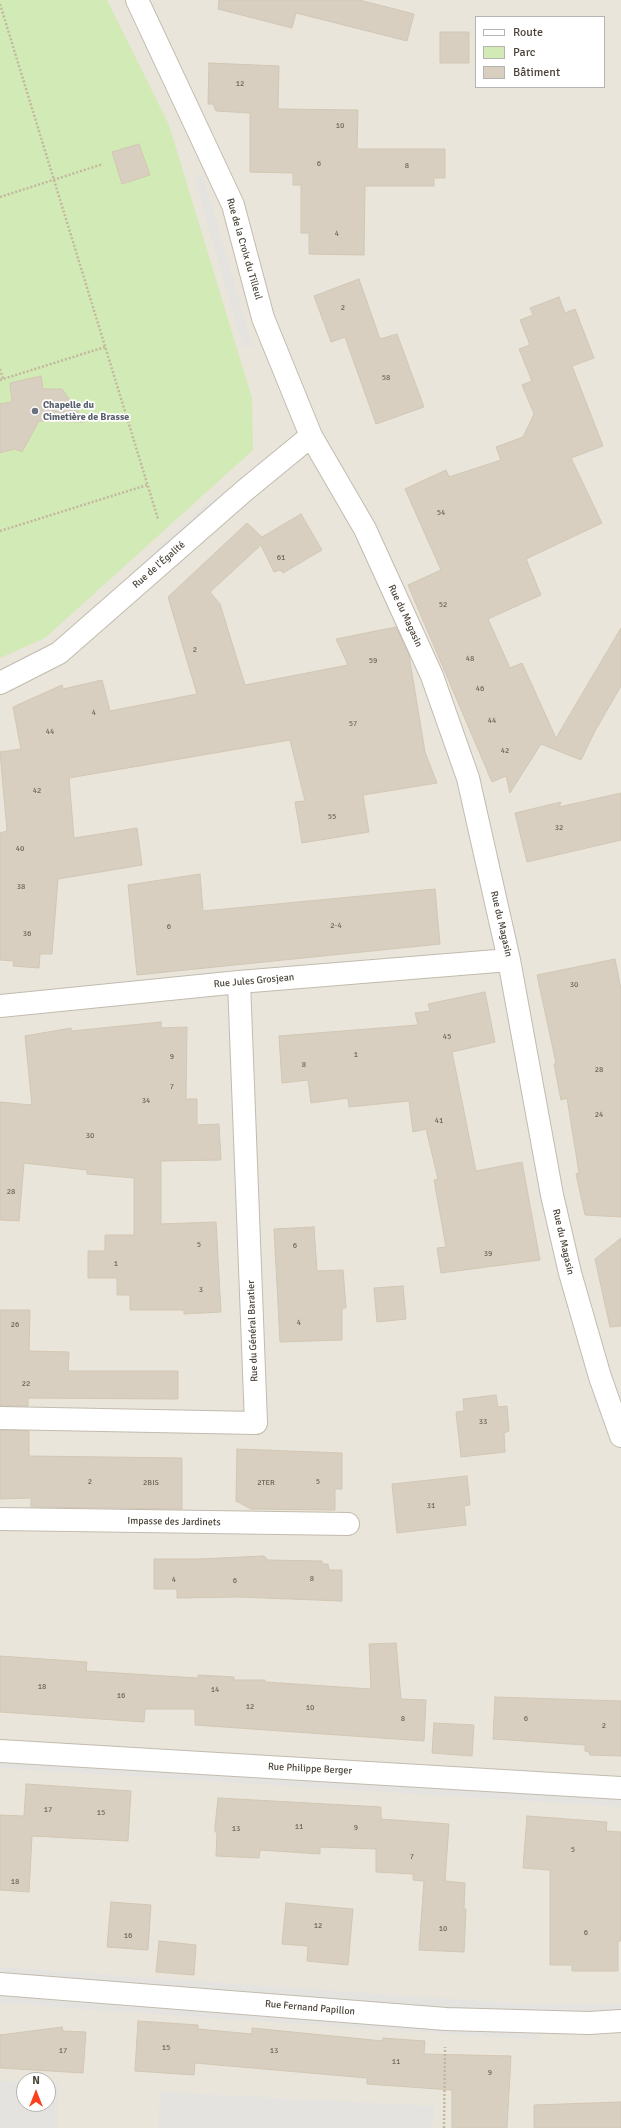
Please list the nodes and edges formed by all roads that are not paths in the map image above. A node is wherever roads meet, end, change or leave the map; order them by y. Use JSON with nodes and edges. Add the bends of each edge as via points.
{"nodes":[{"id":1,"x":137,"y":0,"type":"edge"},
{"id":2,"x":311,"y":436,"type":"junction"},
{"id":3,"x":0,"y":683,"type":"edge"},
{"id":4,"x":509,"y":960,"type":"junction"},
{"id":5,"x":239,"y":982,"type":"junction"},
{"id":6,"x":0,"y":1006,"type":"edge"},
{"id":7,"x":0,"y":1418,"type":"edge"},
{"id":8,"x":621,"y":1436,"type":"edge"},
{"id":9,"x":0,"y":1519,"type":"edge"},
{"id":10,"x":348,"y":1524,"type":"dead end"},
{"id":11,"x":0,"y":1751,"type":"edge"},
{"id":12,"x":621,"y":1788,"type":"edge"},
{"id":13,"x":0,"y":1984,"type":"edge"},
{"id":14,"x":621,"y":2021,"type":"edge"}],
"edges":[{"from":1,"to":2,"type":"street","name":"Rue de la Croix du Tilleul","via":[[233,205],[263,318]]},
{"from":2,"to":3,"type":"street","name":"Rue de l'Égalité","via":[[244,491],[59,653]]},
{"from":2,"to":4,"type":"street","name":"Rue du Magasin","via":[[365,529],[432,676],[468,778]]},
{"from":4,"to":5,"type":"street","name":"Rue Jules Grosjean"},
{"from":4,"to":8,"type":"street","name":"Rue du Magasin","via":[[552,1195],[570,1273],[600,1377]]},
{"from":5,"to":6,"type":"street","name":"Rue Jules Grosjean"},
{"from":5,"to":7,"type":"street","name":"Rue du Général Baratier","via":[[256,1423]]},
{"from":9,"to":10,"type":"street","name":"Impasse des Jardinets"},
{"from":11,"to":12,"type":"street","name":"Rue Philippe Berger"},
{"from":13,"to":14,"type":"street","name":"Rue Fernand Papillon","via":[[446,2019],[589,2023]]}]}
